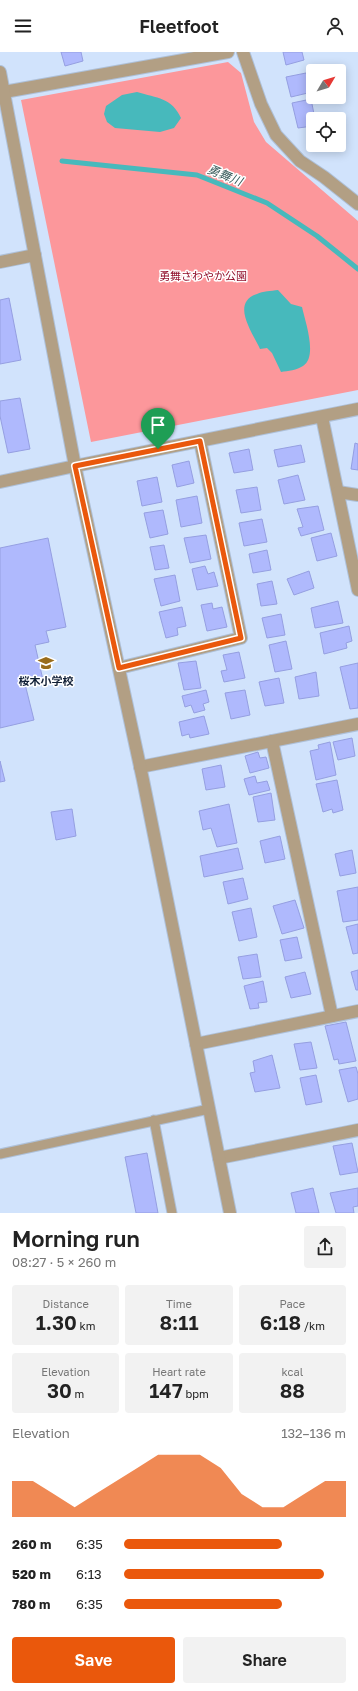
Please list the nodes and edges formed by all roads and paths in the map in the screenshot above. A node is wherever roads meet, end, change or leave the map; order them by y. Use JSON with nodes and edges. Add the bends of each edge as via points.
{"nodes":[{"id":1,"x":228,"y":52,"type":"edge"},
{"id":2,"x":243,"y":52,"type":"edge"},
{"id":3,"x":0,"y":72,"type":"edge"},
{"id":4,"x":4,"y":92,"type":"junction"},
{"id":5,"x":358,"y":204,"type":"edge"},
{"id":6,"x":35,"y":255,"type":"junction"},
{"id":7,"x":0,"y":262,"type":"edge"},
{"id":8,"x":358,"y":409,"type":"edge"},
{"id":9,"x":322,"y":416,"type":"junction"},
{"id":10,"x":200,"y":441,"type":"junction"},
{"id":11,"x":75,"y":466,"type":"junction"},
{"id":12,"x":0,"y":482,"type":"edge"},
{"id":13,"x":338,"y":492,"type":"junction"},
{"id":14,"x":358,"y":495,"type":"edge"},
{"id":15,"x":358,"y":590,"type":"edge"},
{"id":16,"x":119,"y":668,"type":"junction"},
{"id":17,"x":358,"y":724,"type":"edge"},
{"id":18,"x":272,"y":741,"type":"junction"},
{"id":19,"x":140,"y":767,"type":"junction"},
{"id":20,"x":358,"y":1011,"type":"edge"},
{"id":21,"x":332,"y":1016,"type":"junction"},
{"id":22,"x":196,"y":1044,"type":"junction"},
{"id":23,"x":209,"y":1109,"type":"junction"},
{"id":24,"x":154,"y":1120,"type":"junction"},
{"id":25,"x":358,"y":1130,"type":"edge"},
{"id":26,"x":0,"y":1154,"type":"edge"},
{"id":27,"x":219,"y":1158,"type":"junction"},
{"id":28,"x":172,"y":1213,"type":"edge"},
{"id":29,"x":230,"y":1213,"type":"edge"}],
"edges":[{"from":1,"to":4,"type":"street"},
{"from":2,"to":5,"type":"street","via":[[261,104],[276,135],[300,161]]},
{"from":3,"to":4,"type":"street"},
{"from":4,"to":6,"type":"street"},
{"from":6,"to":7,"type":"street"},
{"from":6,"to":11,"type":"street"},
{"from":8,"to":9,"type":"street"},
{"from":9,"to":10,"type":"street"},
{"from":9,"to":13,"type":"street"},
{"from":10,"to":11,"type":"street"},
{"from":10,"to":16,"type":"street","via":[[241,638]]},
{"from":11,"to":12,"type":"street"},
{"from":11,"to":16,"type":"street"},
{"from":13,"to":14,"type":"street"},
{"from":13,"to":15,"type":"street"},
{"from":16,"to":19,"type":"street"},
{"from":17,"to":18,"type":"street"},
{"from":18,"to":19,"type":"street"},
{"from":18,"to":21,"type":"street"},
{"from":19,"to":22,"type":"street"},
{"from":20,"to":21,"type":"street"},
{"from":21,"to":22,"type":"street"},
{"from":22,"to":23,"type":"street"},
{"from":23,"to":24,"type":"lane"},
{"from":23,"to":27,"type":"street"},
{"from":24,"to":26,"type":"lane"},
{"from":24,"to":28,"type":"lane"},
{"from":25,"to":27,"type":"street"},
{"from":27,"to":29,"type":"street"}]}
